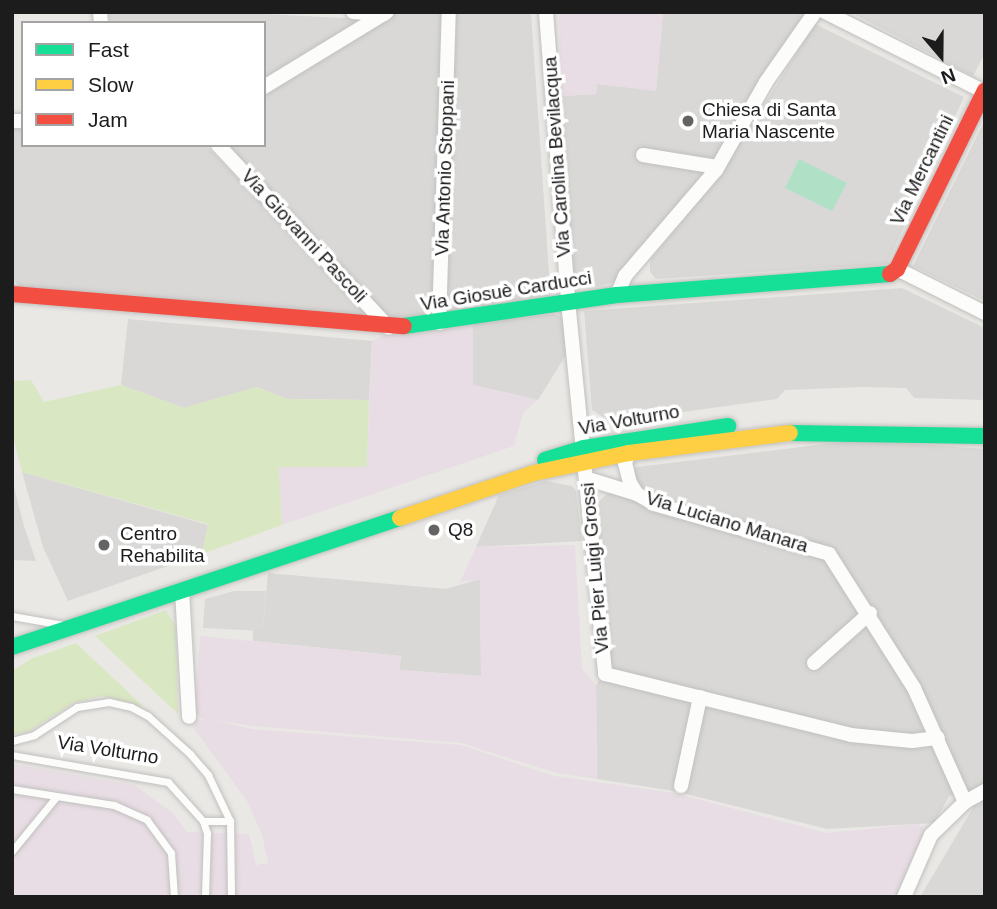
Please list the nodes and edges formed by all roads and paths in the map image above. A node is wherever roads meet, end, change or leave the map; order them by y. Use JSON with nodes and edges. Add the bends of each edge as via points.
{"nodes":[{"id":1,"x":353,"y":12,"type":"edge"},
{"id":2,"x":449,"y":12,"type":"edge"},
{"id":3,"x":546,"y":12,"type":"edge"},
{"id":4,"x":815,"y":12,"type":"edge"},
{"id":5,"x":825,"y":12,"type":"edge"},
{"id":6,"x":386,"y":13,"type":"edge"},
{"id":7,"x":266,"y":86,"type":"edge"},
{"id":8,"x":984,"y":91,"type":"edge"},
{"id":9,"x":220,"y":147,"type":"edge"},
{"id":10,"x":643,"y":155,"type":"dead end"},
{"id":11,"x":718,"y":167,"type":"junction"},
{"id":12,"x":897,"y":269,"type":"junction"},
{"id":13,"x":15,"y":293,"type":"edge"},
{"id":14,"x":617,"y":295,"type":"junction"},
{"id":15,"x":568,"y":302,"type":"junction"},
{"id":16,"x":985,"y":313,"type":"edge"},
{"id":17,"x":439,"y":323,"type":"junction"},
{"id":18,"x":389,"y":328,"type":"junction"},
{"id":19,"x":985,"y":423,"type":"edge"},
{"id":20,"x":985,"y":436,"type":"edge"},
{"id":21,"x":628,"y":453,"type":"junction"},
{"id":22,"x":586,"y":463,"type":"junction"},
{"id":23,"x":637,"y":494,"type":"junction"},
{"id":24,"x":182,"y":590,"type":"junction"},
{"id":25,"x":870,"y":613,"type":"junction"},
{"id":26,"x":12,"y":616,"type":"edge"},
{"id":27,"x":74,"y":626,"type":"junction"},
{"id":28,"x":12,"y":647,"type":"edge"},
{"id":29,"x":814,"y":663,"type":"dead end"},
{"id":30,"x":700,"y":698,"type":"junction"},
{"id":31,"x":189,"y":717,"type":"dead end"},
{"id":32,"x":938,"y":738,"type":"junction"},
{"id":33,"x":12,"y":741,"type":"edge"},
{"id":34,"x":12,"y":755,"type":"edge"},
{"id":35,"x":681,"y":786,"type":"dead end"},
{"id":36,"x":12,"y":789,"type":"edge"},
{"id":37,"x":985,"y":791,"type":"edge"},
{"id":38,"x":56,"y":797,"type":"junction"},
{"id":39,"x":965,"y":802,"type":"junction"},
{"id":40,"x":203,"y":821,"type":"junction"},
{"id":41,"x":230,"y":821,"type":"junction"},
{"id":42,"x":12,"y":851,"type":"edge"},
{"id":43,"x":174,"y":897,"type":"edge"},
{"id":44,"x":205,"y":897,"type":"edge"},
{"id":45,"x":231,"y":897,"type":"edge"},
{"id":46,"x":904,"y":897,"type":"edge"}],
"edges":[{"from":1,"to":6,"type":"street"},
{"from":2,"to":17,"type":"street","name":"Via Antonio Stoppani"},
{"from":3,"to":15,"type":"street","name":"Via Carolina Bevilacqua"},
{"from":4,"to":11,"type":"street","via":[[766,82]]},
{"from":5,"to":8,"type":"street"},
{"from":6,"to":7,"type":"street"},
{"from":8,"to":12,"type":"street","name":"Via Mercantini"},
{"from":9,"to":18,"type":"street","name":"Via Giovanni Pascoli"},
{"from":10,"to":11,"type":"street"},
{"from":11,"to":14,"type":"street","via":[[625,276]]},
{"from":12,"to":14,"type":"street","name":"Via Giosuè Carducci","via":[[881,277]]},
{"from":12,"to":16,"type":"street"},
{"from":13,"to":18,"type":"street","name":"Via Giosuè Carducci"},
{"from":14,"to":15,"type":"street","name":"Via Giosuè Carducci"},
{"from":15,"to":17,"type":"street","name":"Via Giosuè Carducci"},
{"from":15,"to":22,"type":"street","name":"Via Carolina Bevilacqua"},
{"from":17,"to":18,"type":"street","name":"Via Giosuè Carducci"},
{"from":19,"to":22,"type":"street","name":"Via Volturno","via":[[772,421]]},
{"from":20,"to":21,"type":"street","name":"Via Volturno","via":[[813,431]]},
{"from":21,"to":22,"type":"street","name":"Via Volturno"},
{"from":21,"to":23,"type":"street","name":"Via Luciano Manara","via":[[625,464]]},
{"from":22,"to":23,"type":"street","name":"Via Luciano Manara"},
{"from":22,"to":24,"type":"street","name":"Via Volturno","via":[[508,481]]},
{"from":22,"to":30,"type":"street","name":"Via Pier Luigi Grossi","via":[[605,674]]},
{"from":23,"to":25,"type":"street","name":"Via Luciano Manara","via":[[654,504],[829,554]]},
{"from":24,"to":27,"type":"street","name":"Via Volturno"},
{"from":24,"to":31,"type":"street"},
{"from":25,"to":29,"type":"street"},
{"from":25,"to":32,"type":"street","name":"Via Luciano Manara"},
{"from":26,"to":27,"type":"lane"},
{"from":27,"to":28,"type":"street","name":"Via Volturno"},
{"from":30,"to":32,"type":"street","name":"Via Pier Luigi Grossi","via":[[852,734],[912,741]]},
{"from":30,"to":35,"type":"street"},
{"from":32,"to":39,"type":"street","name":"Via Luciano Manara"},
{"from":33,"to":41,"type":"lane","name":"Via Volturno","via":[[34,735],[77,707],[109,702],[131,707],[148,716],[190,754],[208,775]]},
{"from":34,"to":40,"type":"lane","name":"Via Volturno","via":[[168,782]]},
{"from":36,"to":38,"type":"lane"},
{"from":37,"to":39,"type":"street"},
{"from":38,"to":42,"type":"lane"},
{"from":38,"to":43,"type":"lane","via":[[114,805],[147,820],[172,853]]},
{"from":39,"to":46,"type":"street","via":[[931,835]]},
{"from":40,"to":41,"type":"lane"},
{"from":40,"to":44,"type":"lane","via":[[207,833]]},
{"from":41,"to":45,"type":"lane"}]}
